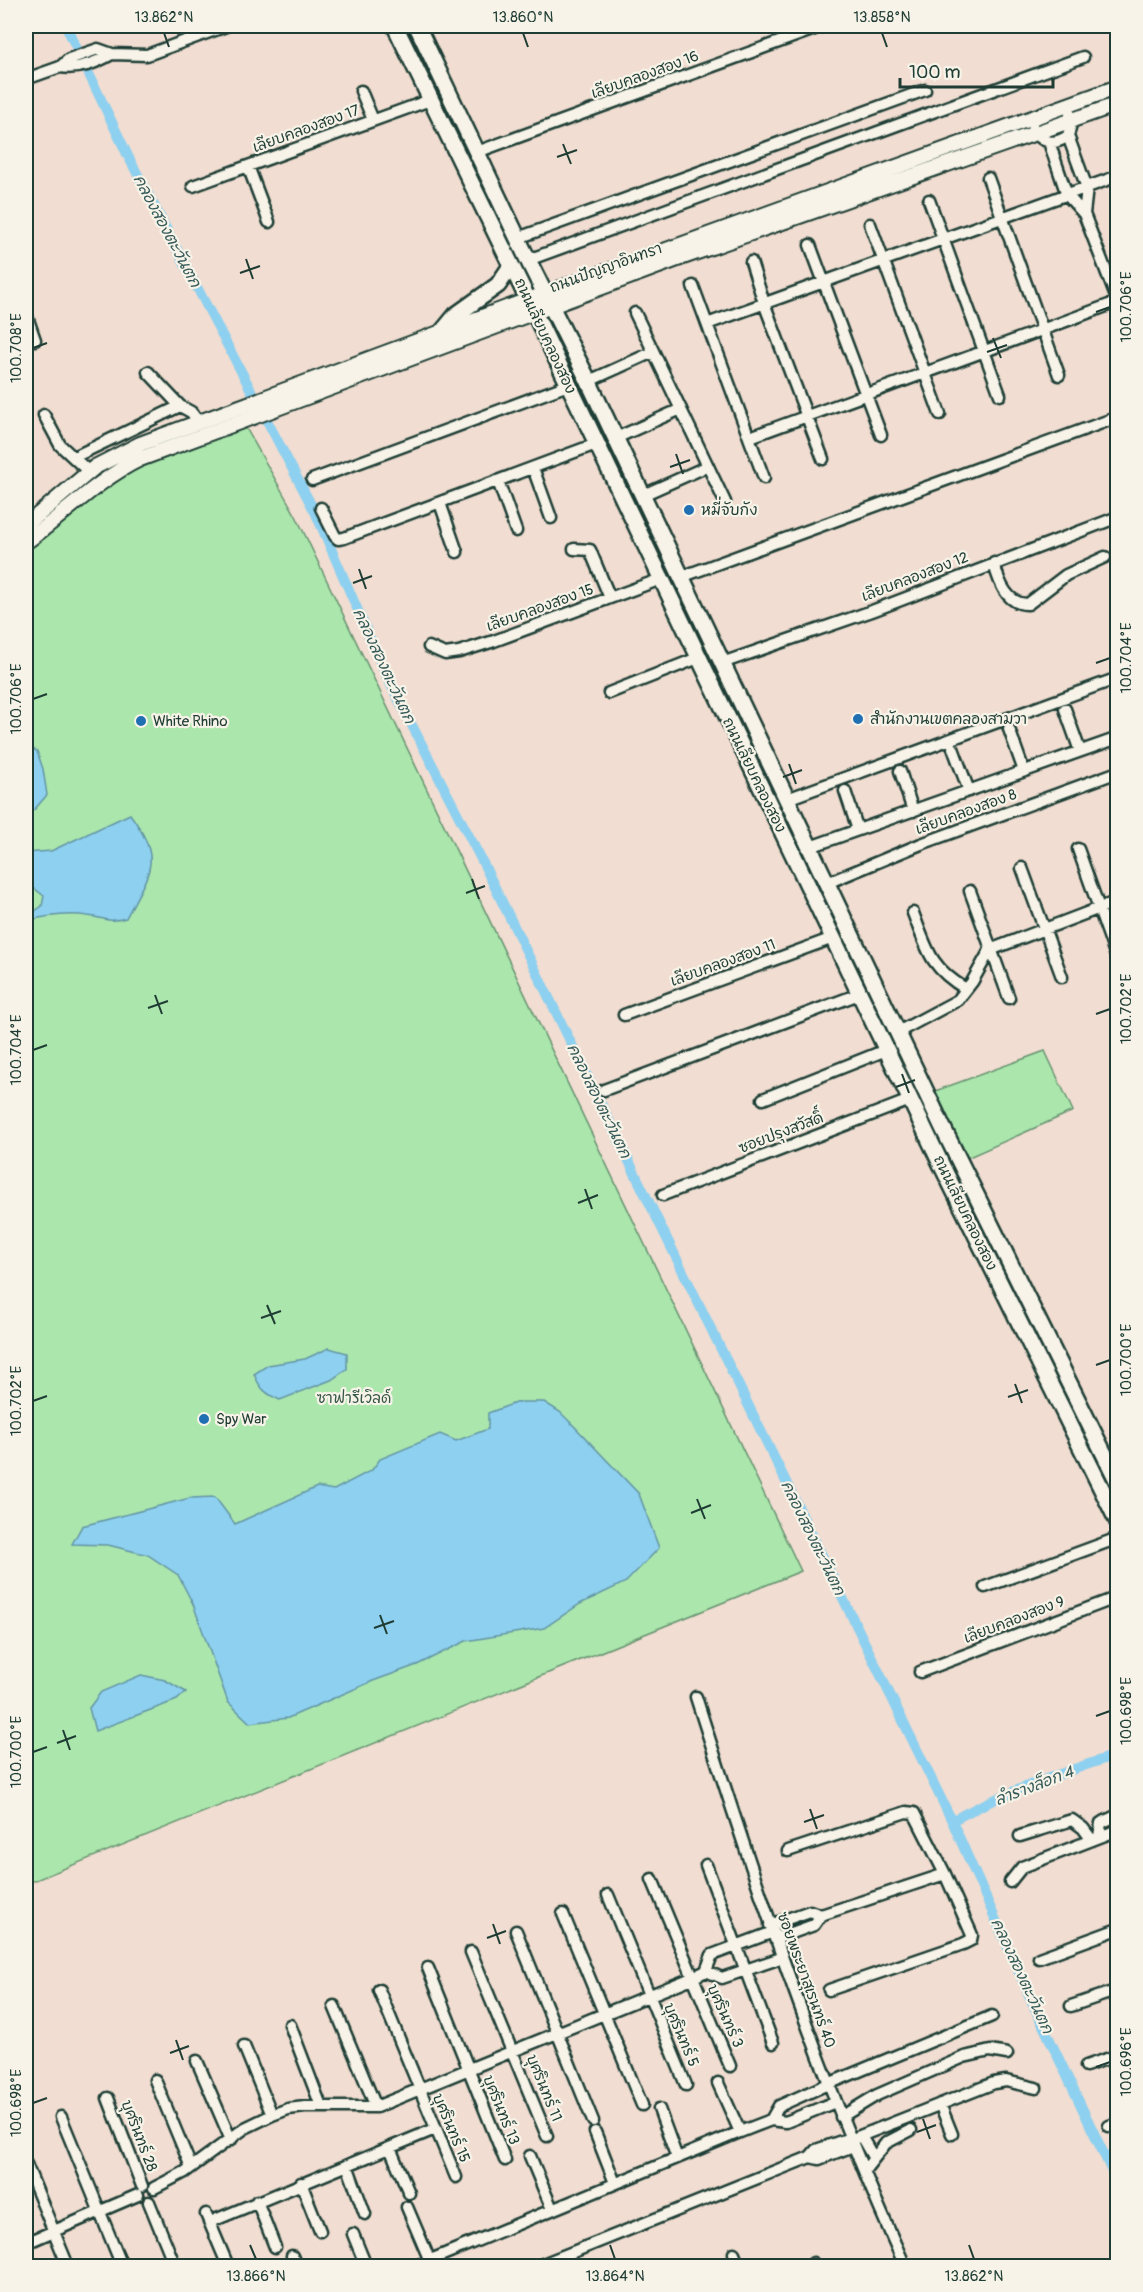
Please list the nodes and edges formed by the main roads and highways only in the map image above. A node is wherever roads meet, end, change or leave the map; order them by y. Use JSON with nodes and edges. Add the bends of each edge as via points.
{"nodes":[{"id":1,"x":394,"y":26,"type":"edge"},
{"id":2,"x":417,"y":26,"type":"edge"},
{"id":3,"x":511,"y":266,"type":"junction"},
{"id":4,"x":442,"y":332,"type":"road end"},
{"id":5,"x":693,"y":602,"type":"junction"},
{"id":6,"x":675,"y":610,"type":"junction"},
{"id":7,"x":1118,"y":1482,"type":"edge"},
{"id":8,"x":1118,"y":1522,"type":"edge"}],
"edges":[{"from":1,"to":3,"type":"main road","name":"ถนนเลียบคลองสอง"},
{"from":2,"to":5,"type":"main road","name":"ถนนเลียบคลองสอง"},
{"from":3,"to":4,"type":"main road","via":[[498,285],[456,315]]},
{"from":3,"to":6,"type":"main road","name":"ถนนเลียบคลองสอง"},
{"from":5,"to":6,"type":"main road"},
{"from":5,"to":7,"type":"main road","name":"ถนนเลียบคลองสอง"},
{"from":6,"to":8,"type":"main road","name":"ถนนเลียบคลองสอง"}]}
